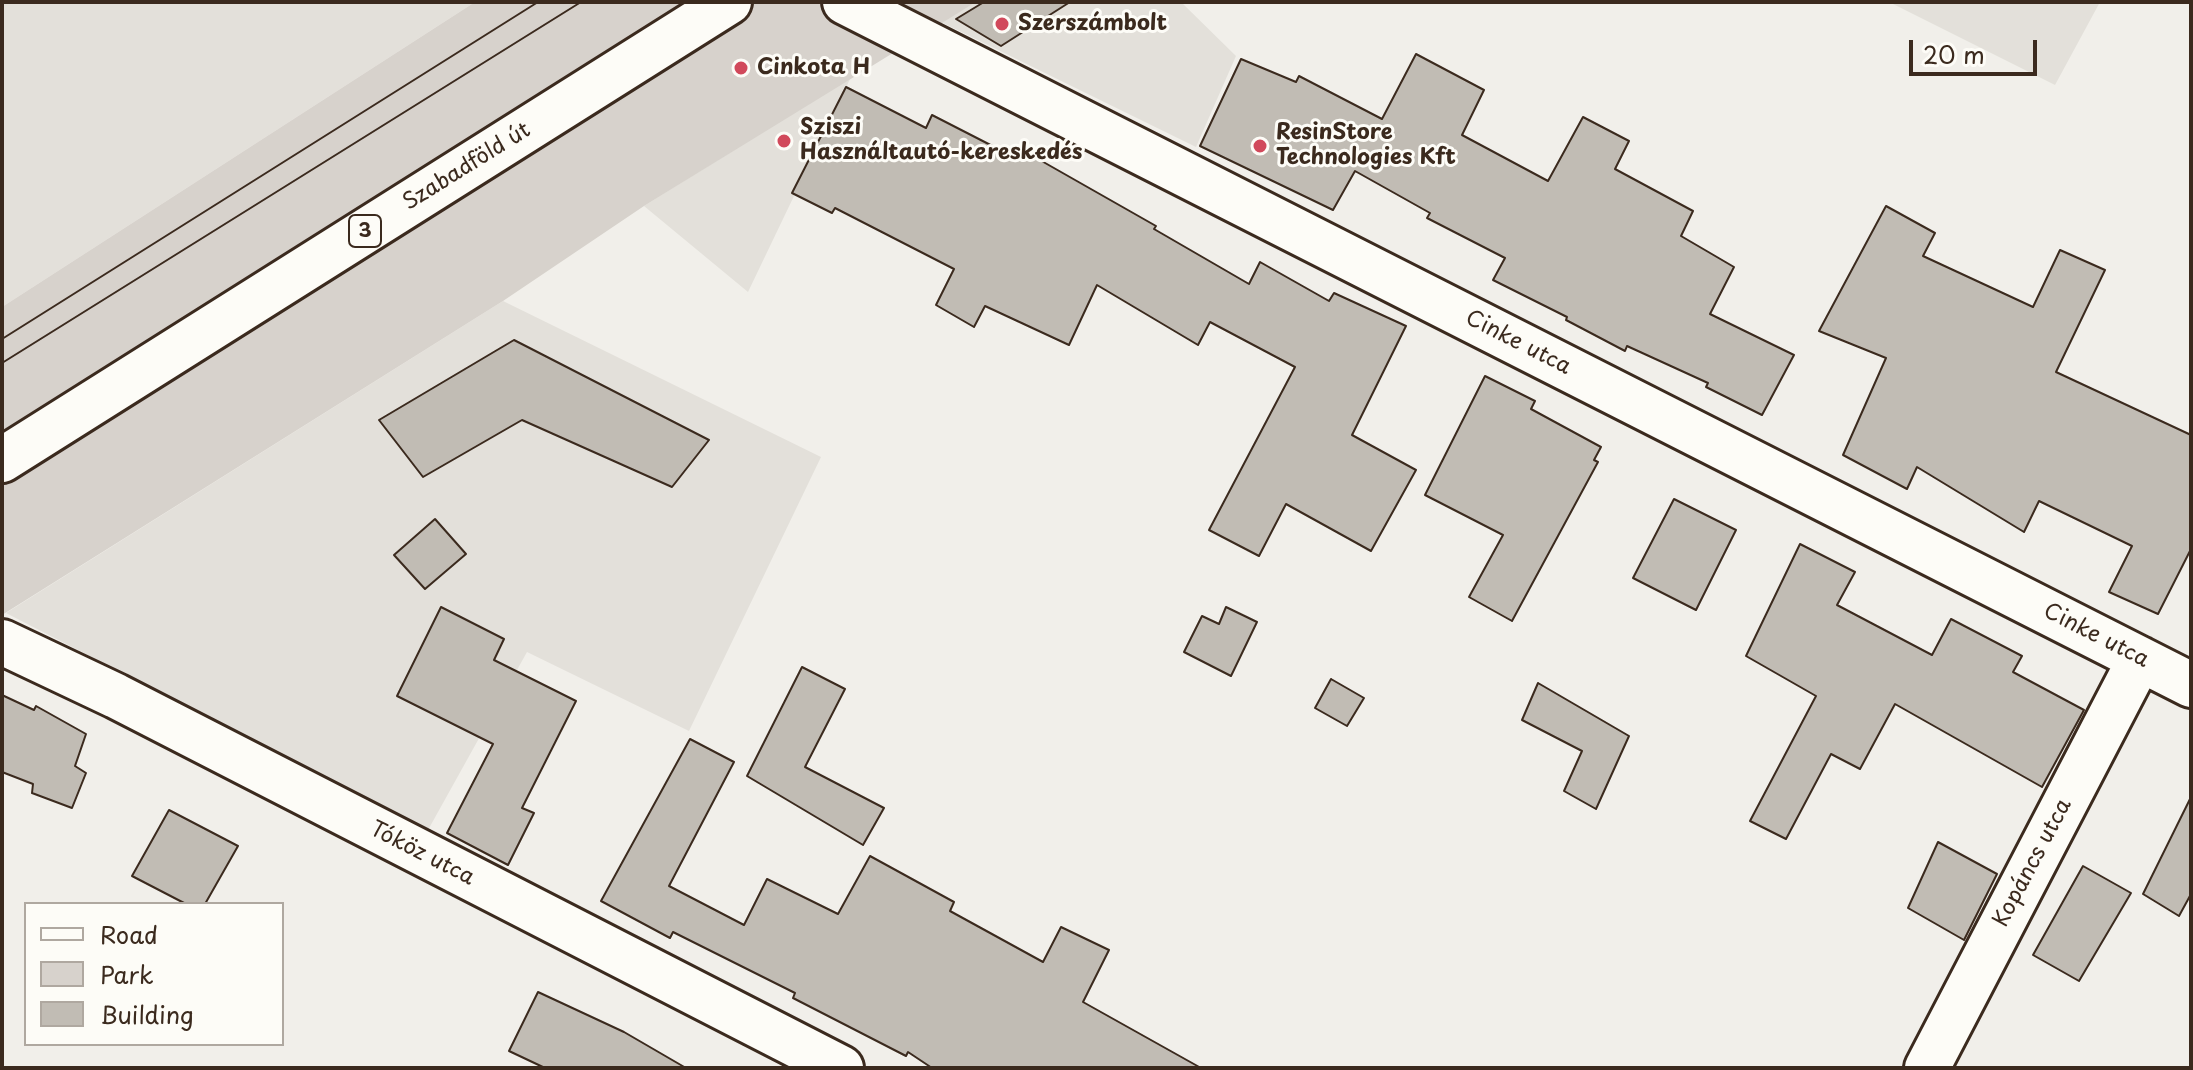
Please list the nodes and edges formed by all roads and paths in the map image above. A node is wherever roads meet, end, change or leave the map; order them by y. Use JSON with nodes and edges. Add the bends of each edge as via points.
{"nodes":[{"id":1,"x":729,"y":2,"type":"edge"},
{"id":2,"x":845,"y":2,"type":"edge"},
{"id":3,"x":2,"y":460,"type":"edge"},
{"id":4,"x":2,"y":642,"type":"edge"},
{"id":5,"x":2140,"y":659,"type":"junction"},
{"id":6,"x":2191,"y":685,"type":"edge"},
{"id":7,"x":841,"y":1068,"type":"edge"},
{"id":8,"x":1927,"y":1068,"type":"edge"}],
"edges":[{"from":1,"to":3,"type":"street","name":"Szabadföld út","number":"3"},
{"from":2,"to":5,"type":"street","name":"Cinke utca"},
{"from":4,"to":7,"type":"street","name":"Tóköz utca"},
{"from":5,"to":6,"type":"street","name":"Cinke utca"},
{"from":5,"to":8,"type":"street","name":"Kopáncs utca"}]}
